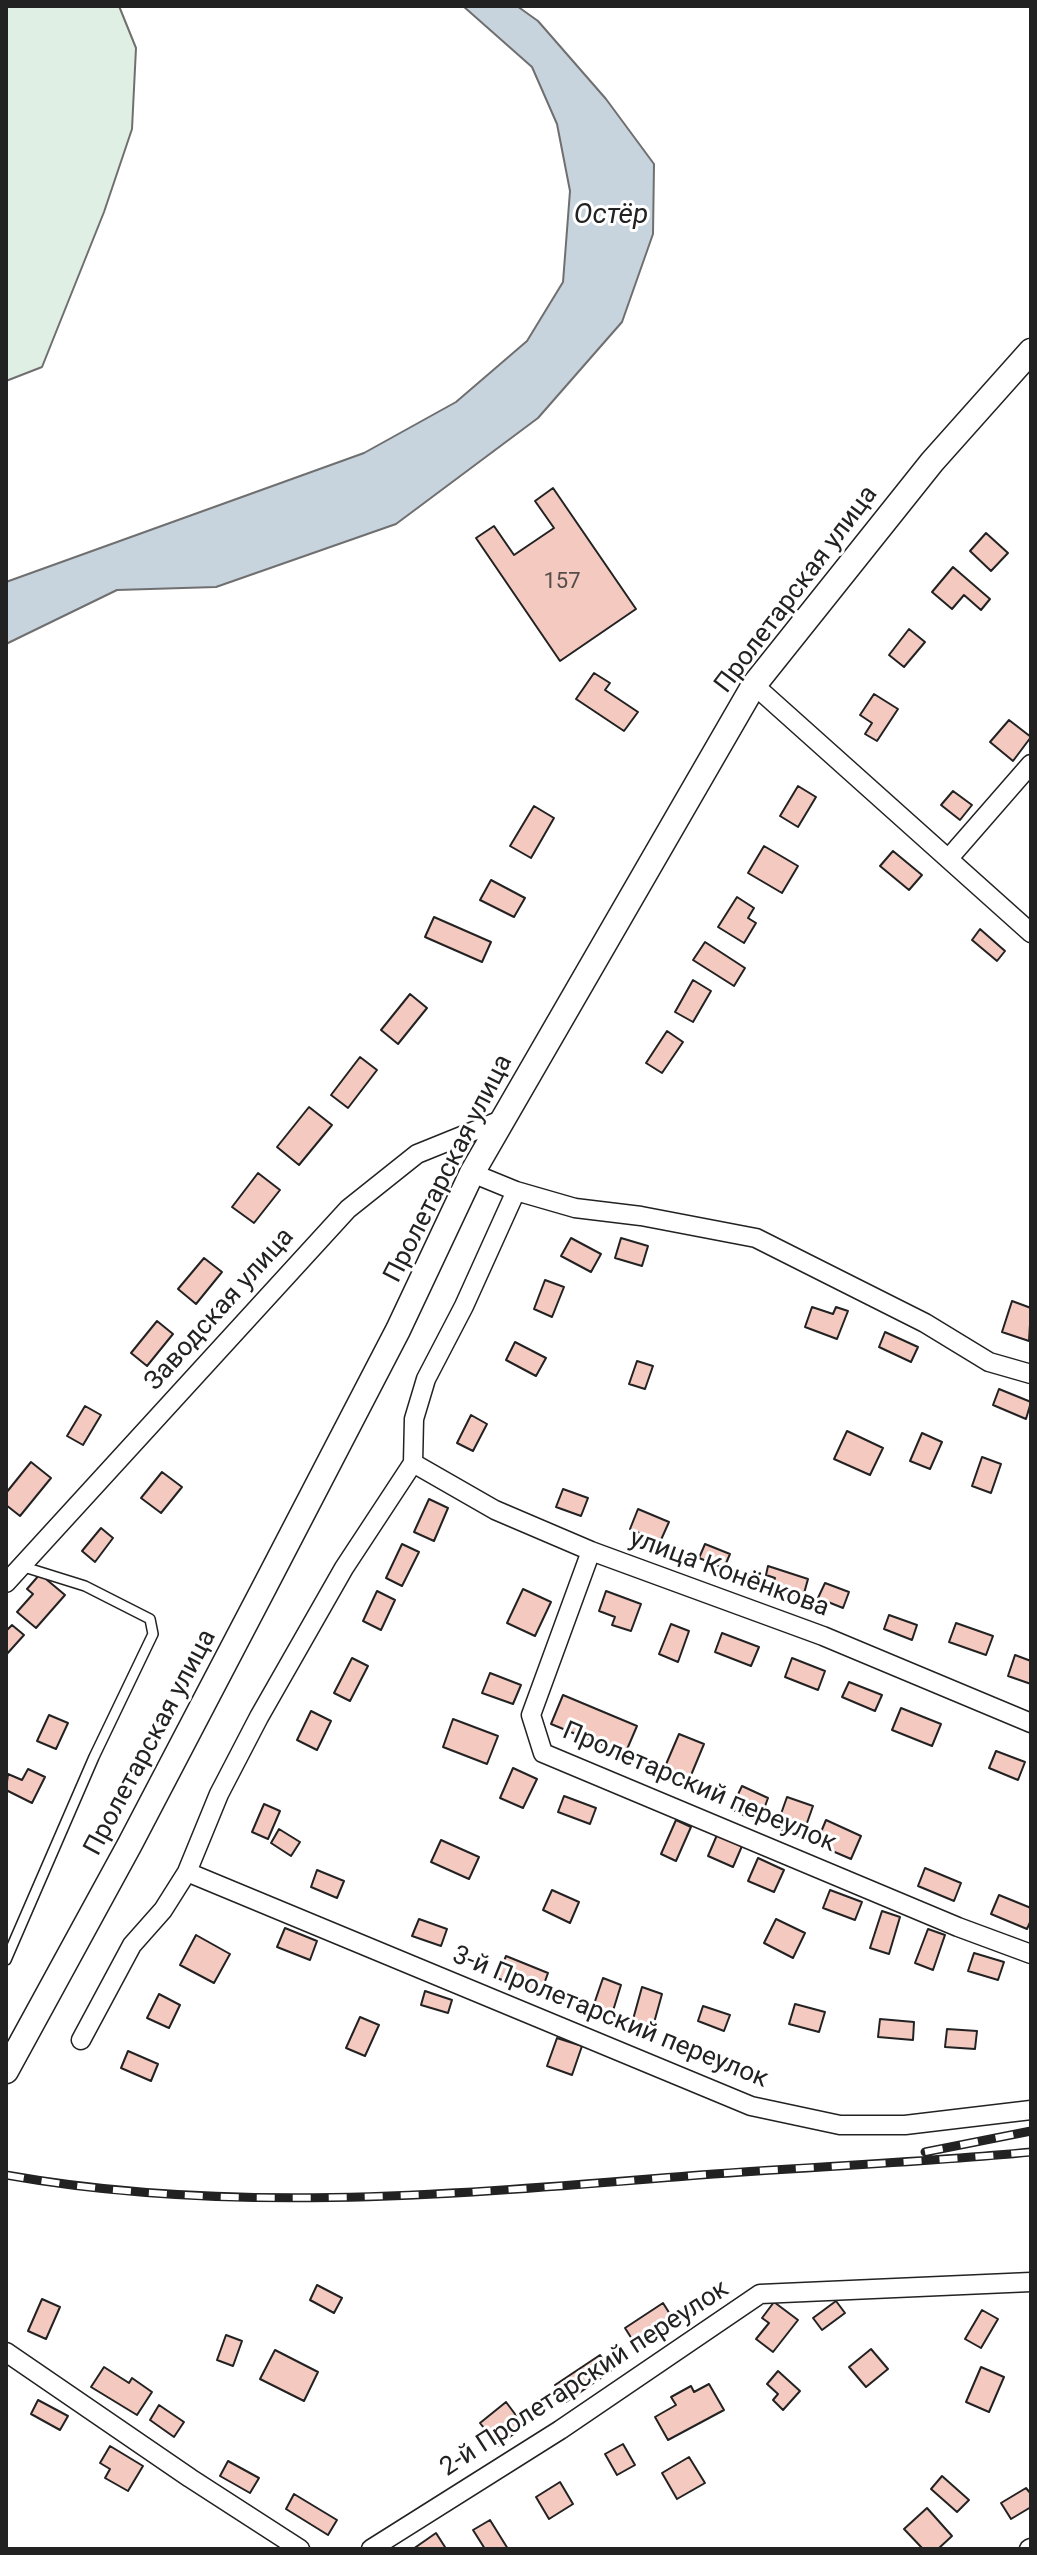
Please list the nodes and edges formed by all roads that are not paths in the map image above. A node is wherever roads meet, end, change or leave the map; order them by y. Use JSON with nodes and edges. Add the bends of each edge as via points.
{"nodes":[{"id":1,"x":1031,"y":351,"type":"edge"},
{"id":2,"x":754,"y":685,"type":"junction"},
{"id":3,"x":1031,"y":764,"type":"edge"},
{"id":4,"x":949,"y":858,"type":"junction"},
{"id":5,"x":1031,"y":933,"type":"edge"},
{"id":6,"x":506,"y":1118,"type":"junction"},
{"id":7,"x":472,"y":1173,"type":"junction"},
{"id":8,"x":516,"y":1191,"type":"junction"},
{"id":9,"x":1031,"y":1374,"type":"edge"},
{"id":10,"x":413,"y":1463,"type":"junction"},
{"id":11,"x":591,"y":1551,"type":"junction"},
{"id":12,"x":14,"y":1563,"type":"edge"},
{"id":13,"x":6,"y":1583,"type":"edge"},
{"id":14,"x":1031,"y":1723,"type":"edge"},
{"id":15,"x":187,"y":1872,"type":"junction"},
{"id":16,"x":1031,"y":1954,"type":"edge"},
{"id":17,"x":6,"y":1960,"type":"edge"},
{"id":18,"x":81,"y":2040,"type":"dead end"},
{"id":19,"x":7,"y":2068,"type":"edge"},
{"id":20,"x":1031,"y":2110,"type":"edge"},
{"id":21,"x":1031,"y":2282,"type":"edge"},
{"id":22,"x":6,"y":2352,"type":"edge"},
{"id":23,"x":300,"y":2549,"type":"edge"},
{"id":24,"x":371,"y":2549,"type":"edge"}],
"edges":[{"from":1,"to":2,"type":"main road","name":"Пролетарская улица","via":[[932,462]]},
{"from":2,"to":4,"type":"street"},
{"from":2,"to":6,"type":"main road","name":"Пролетарская улица"},
{"from":3,"to":4,"type":"street"},
{"from":4,"to":5,"type":"street"},
{"from":6,"to":7,"type":"main road","name":"Пролетарская улица"},
{"from":6,"to":12,"type":"street","name":"Заводская улица","via":[[417,1154],[348,1209]]},
{"from":7,"to":8,"type":"street"},
{"from":7,"to":19,"type":"main road","name":"Пролетарская улица","via":[[398,1330],[272,1573]]},
{"from":8,"to":9,"type":"street","via":[[575,1208],[756,1238],[925,1323],[989,1362]]},
{"from":8,"to":10,"type":"street","via":[[426,1379],[414,1419]]},
{"from":10,"to":11,"type":"street","name":"улица Конёнкова","via":[[495,1510]]},
{"from":10,"to":15,"type":"street","via":[[344,1568],[259,1717]]},
{"from":11,"to":14,"type":"street","name":"улица Конёнкова","via":[[823,1636]]},
{"from":11,"to":16,"type":"street","name":"Пролетарский переулок","via":[[531,1715],[543,1753]]},
{"from":12,"to":13,"type":"street","name":"Заводская улица"},
{"from":12,"to":17,"type":"lane","via":[[85,1586],[150,1619],[153,1634]]},
{"from":15,"to":18,"type":"street","via":[[132,1945]]},
{"from":15,"to":20,"type":"street","name":"3-й Пролетарский переулок","via":[[751,2106],[840,2125],[905,2125]]},
{"from":21,"to":24,"type":"street","name":"2-й Пролетарский переулок","via":[[760,2294],[560,2430]]},
{"from":22,"to":23,"type":"street"}]}
